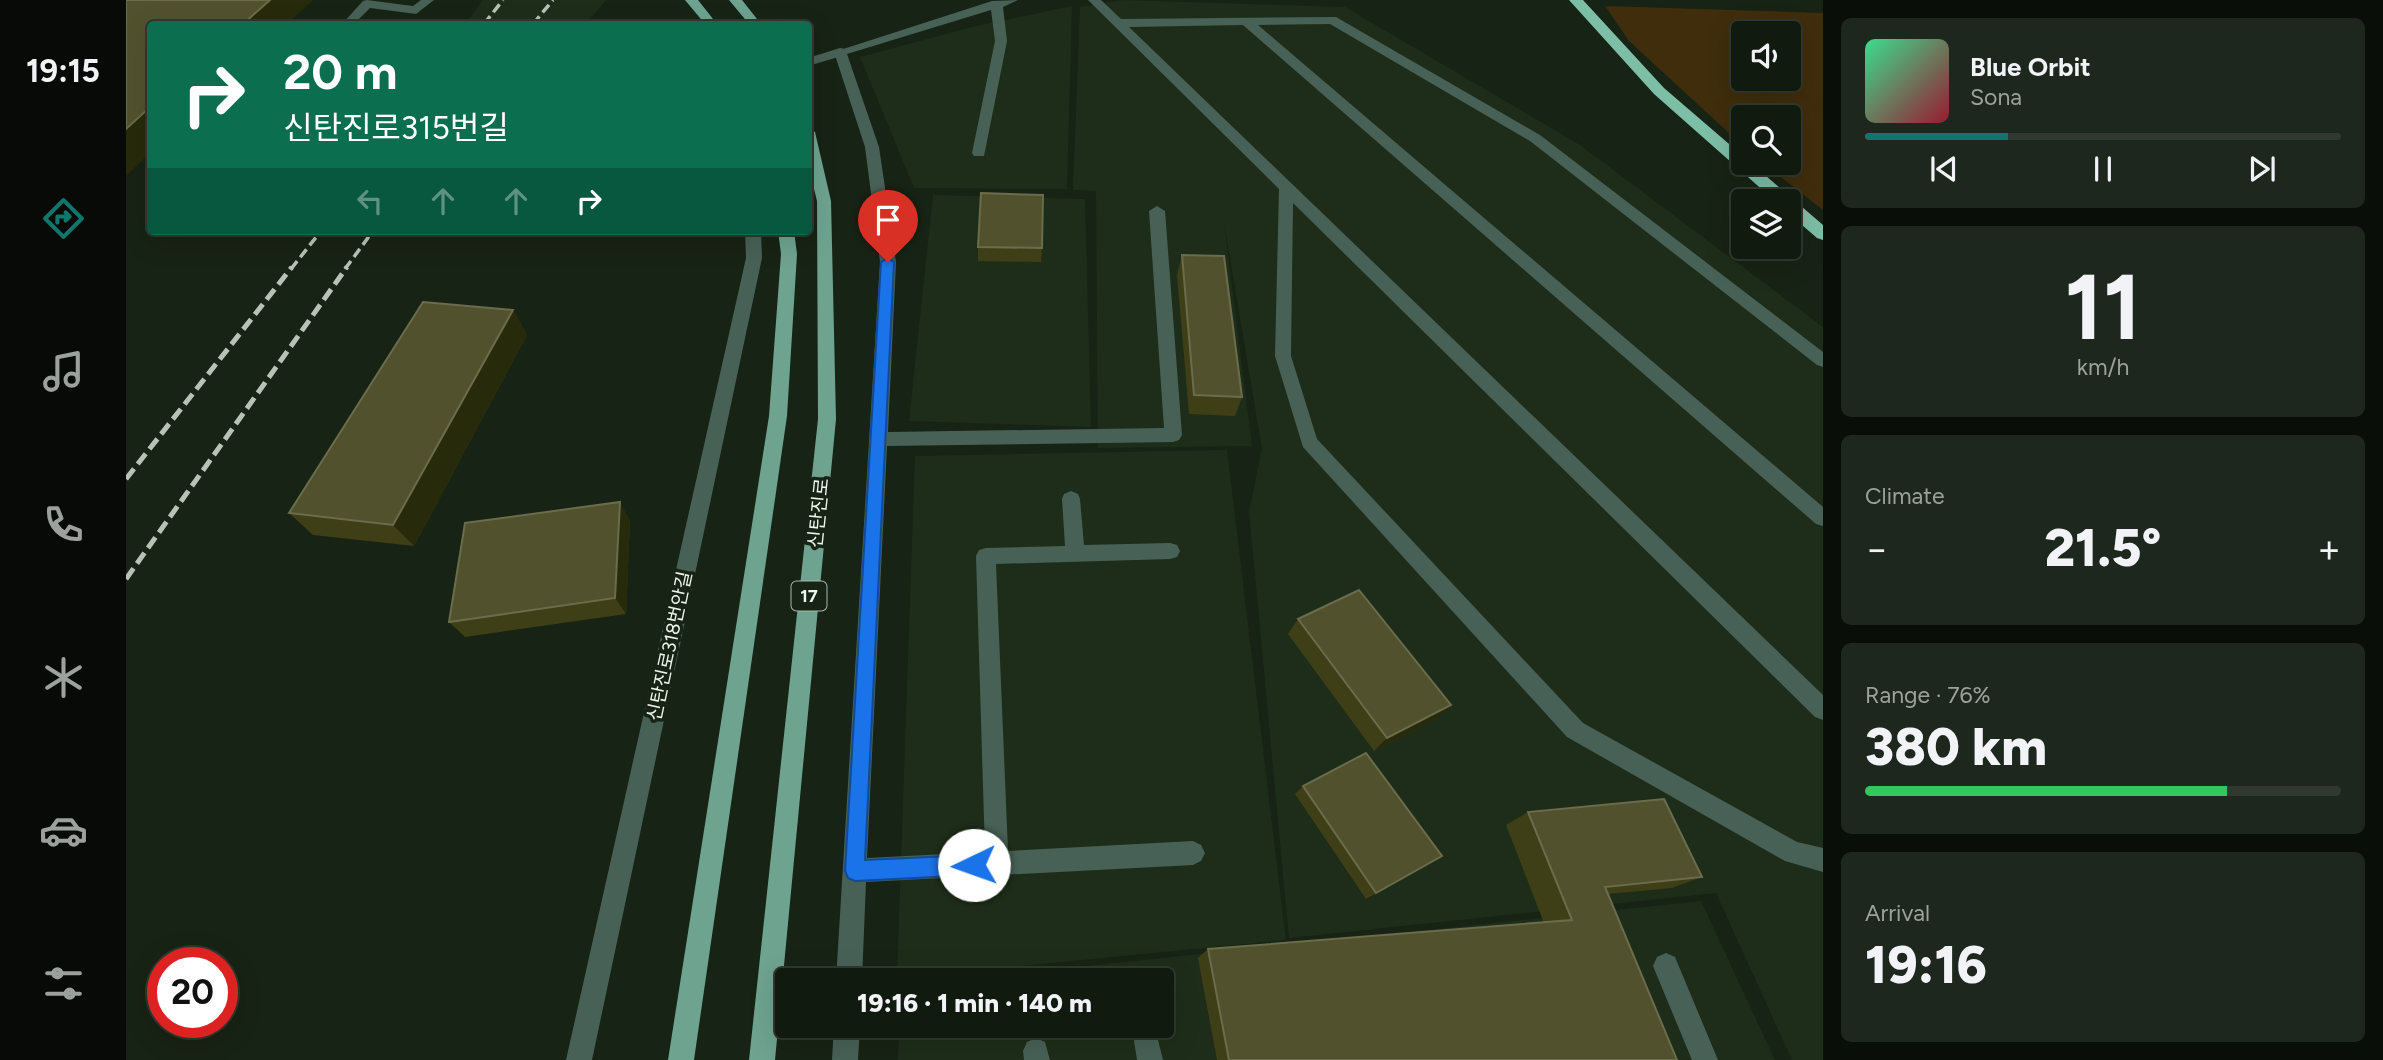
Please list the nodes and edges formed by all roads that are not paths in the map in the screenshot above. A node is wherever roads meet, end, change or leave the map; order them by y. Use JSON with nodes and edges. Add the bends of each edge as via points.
{"nodes":[{"id":1,"x":428,"y":0,"type":"edge"},
{"id":2,"x":691,"y":0,"type":"edge"},
{"id":3,"x":735,"y":0,"type":"edge"},
{"id":4,"x":1012,"y":0,"type":"edge"},
{"id":5,"x":1094,"y":0,"type":"edge"},
{"id":6,"x":1576,"y":0,"type":"edge"},
{"id":7,"x":369,"y":2,"type":"edge"},
{"id":8,"x":996,"y":5,"type":"junction"},
{"id":9,"x":1245,"y":20,"type":"junction"},
{"id":10,"x":351,"y":21,"type":"edge"},
{"id":11,"x":708,"y":21,"type":"edge"},
{"id":12,"x":752,"y":21,"type":"edge"},
{"id":13,"x":1116,"y":23,"type":"junction"},
{"id":14,"x":840,"y":52,"type":"junction"},
{"id":15,"x":812,"y":61,"type":"edge"},
{"id":16,"x":812,"y":149,"type":"edge"},
{"id":17,"x":979,"y":153,"type":"dead end"},
{"id":18,"x":1286,"y":187,"type":"junction"},
{"id":19,"x":1771,"y":189,"type":"edge"},
{"id":20,"x":1157,"y":211,"type":"dead end"},
{"id":21,"x":1801,"y":215,"type":"edge"},
{"id":22,"x":1823,"y":234,"type":"edge"},
{"id":23,"x":753,"y":235,"type":"edge"},
{"id":24,"x":787,"y":235,"type":"edge"},
{"id":25,"x":1823,"y":361,"type":"edge"},
{"id":26,"x":879,"y":439,"type":"junction"},
{"id":27,"x":1071,"y":499,"type":"dead end"},
{"id":28,"x":1823,"y":518,"type":"edge"},
{"id":29,"x":1170,"y":551,"type":"dead end"},
{"id":30,"x":1075,"y":553,"type":"junction"},
{"id":31,"x":1823,"y":710,"type":"edge"},
{"id":32,"x":1192,"y":853,"type":"dead end"},
{"id":33,"x":1823,"y":860,"type":"edge"},
{"id":34,"x":997,"y":864,"type":"junction"},
{"id":35,"x":855,"y":871,"type":"junction"},
{"id":36,"x":1665,"y":966,"type":"dead end"},
{"id":37,"x":850,"y":968,"type":"edge"},
{"id":38,"x":846,"y":1038,"type":"edge"},
{"id":39,"x":579,"y":1060,"type":"edge"},
{"id":40,"x":681,"y":1060,"type":"edge"},
{"id":41,"x":762,"y":1060,"type":"edge"},
{"id":42,"x":845,"y":1060,"type":"edge"},
{"id":43,"x":1705,"y":1060,"type":"edge"}],
"edges":[{"from":1,"to":7,"type":"street","via":[[416,10]]},
{"from":2,"to":11,"type":"main road"},
{"from":3,"to":12,"type":"main road"},
{"from":4,"to":8,"type":"street"},
{"from":5,"to":13,"type":"street"},
{"from":6,"to":19,"type":"highway","via":[[1659,91]]},
{"from":7,"to":10,"type":"street"},
{"from":8,"to":14,"type":"street"},
{"from":8,"to":17,"type":"street","via":[[1001,41]]},
{"from":9,"to":13,"type":"street"},
{"from":9,"to":25,"type":"street","via":[[1332,20],[1535,138]]},
{"from":9,"to":28,"type":"street"},
{"from":13,"to":18,"type":"street"},
{"from":14,"to":15,"type":"street"},
{"from":14,"to":26,"type":"street","via":[[872,147],[888,262]]},
{"from":16,"to":41,"type":"main road","name":"신탄진로","number":"17","via":[[824,201],[827,419]]},
{"from":18,"to":31,"type":"street"},
{"from":18,"to":33,"type":"street","via":[[1283,356],[1309,442],[1575,730],[1793,853]]},
{"from":20,"to":26,"type":"street","via":[[1173,435]]},
{"from":21,"to":22,"type":"highway"},
{"from":23,"to":39,"type":"street","name":"신탄진로318번안길","via":[[754,258]]},
{"from":24,"to":40,"type":"main road","via":[[778,416]]},
{"from":26,"to":35,"type":"street"},
{"from":27,"to":30,"type":"street"},
{"from":29,"to":30,"type":"street"},
{"from":30,"to":34,"type":"street","via":[[986,556]]},
{"from":32,"to":34,"type":"street"},
{"from":34,"to":35,"type":"street"},
{"from":35,"to":37,"type":"street"},
{"from":36,"to":43,"type":"street"},
{"from":38,"to":42,"type":"street"}]}
